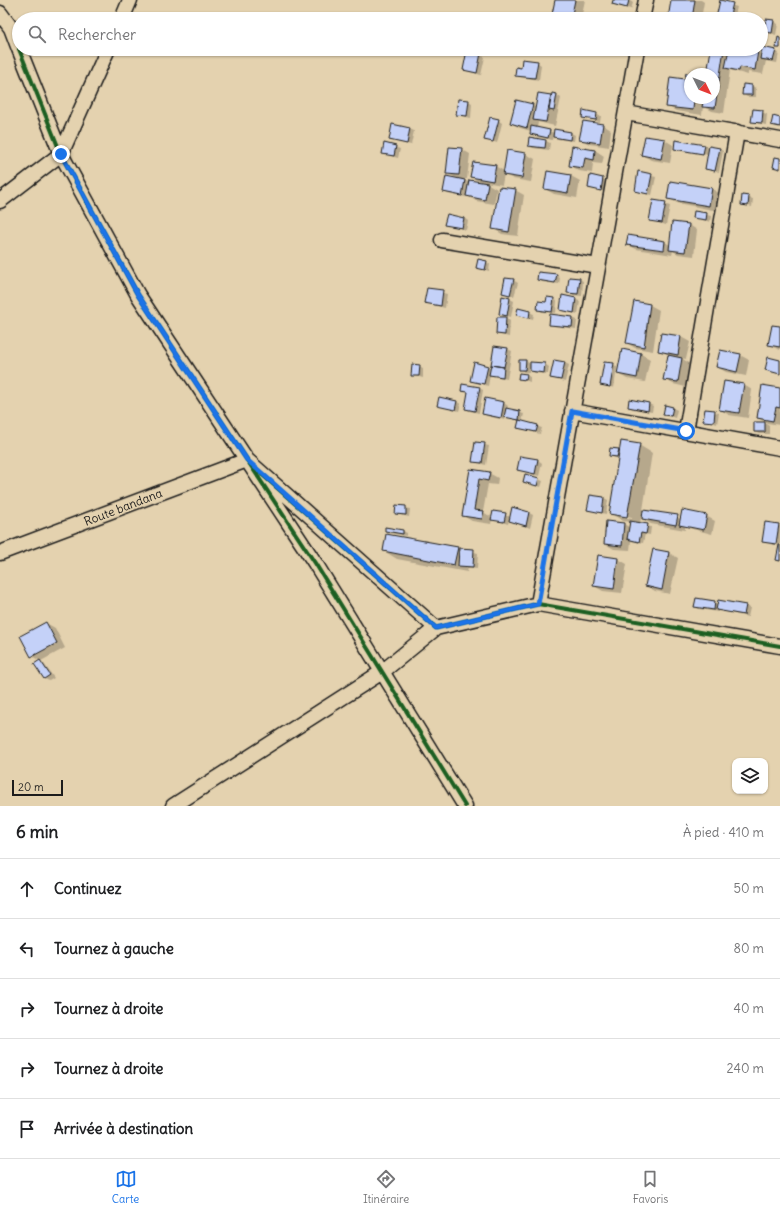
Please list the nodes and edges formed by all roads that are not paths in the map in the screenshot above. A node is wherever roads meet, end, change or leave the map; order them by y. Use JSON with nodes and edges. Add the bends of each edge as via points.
{"nodes":[{"id":1,"x":130,"y":0,"type":"edge"},
{"id":2,"x":646,"y":0,"type":"edge"},
{"id":3,"x":125,"y":12,"type":"edge"},
{"id":4,"x":643,"y":12,"type":"edge"},
{"id":5,"x":0,"y":13,"type":"edge"},
{"id":6,"x":12,"y":31,"type":"edge"},
{"id":7,"x":22,"y":56,"type":"edge"},
{"id":8,"x":105,"y":56,"type":"edge"},
{"id":9,"x":636,"y":56,"type":"edge"},
{"id":10,"x":626,"y":113,"type":"junction"},
{"id":11,"x":737,"y":132,"type":"junction"},
{"id":12,"x":780,"y":140,"type":"edge"},
{"id":13,"x":61,"y":154,"type":"junction"},
{"id":14,"x":0,"y":201,"type":"edge"},
{"id":15,"x":442,"y":240,"type":"dead end"},
{"id":16,"x":598,"y":266,"type":"junction"},
{"id":17,"x":572,"y":411,"type":"junction"},
{"id":18,"x":686,"y":431,"type":"junction"},
{"id":19,"x":780,"y":448,"type":"edge"},
{"id":20,"x":247,"y":460,"type":"junction"},
{"id":21,"x":0,"y":553,"type":"edge"},
{"id":22,"x":538,"y":604,"type":"junction"},
{"id":23,"x":436,"y":628,"type":"junction"},
{"id":24,"x":780,"y":646,"type":"edge"},
{"id":25,"x":382,"y":672,"type":"junction"},
{"id":26,"x":173,"y":806,"type":"edge"},
{"id":27,"x":465,"y":806,"type":"edge"}],
"edges":[{"from":1,"to":3,"type":"street"},
{"from":2,"to":4,"type":"street"},
{"from":5,"to":6,"type":"street"},
{"from":7,"to":13,"type":"street"},
{"from":8,"to":13,"type":"street"},
{"from":9,"to":10,"type":"street"},
{"from":10,"to":11,"type":"street"},
{"from":10,"to":16,"type":"street"},
{"from":11,"to":12,"type":"street"},
{"from":11,"to":18,"type":"street"},
{"from":13,"to":14,"type":"street"},
{"from":13,"to":20,"type":"street","via":[[138,295]]},
{"from":15,"to":16,"type":"street"},
{"from":16,"to":17,"type":"street"},
{"from":17,"to":18,"type":"street"},
{"from":17,"to":22,"type":"street"},
{"from":18,"to":19,"type":"street"},
{"from":20,"to":21,"type":"street","name":"Route bandana"},
{"from":20,"to":23,"type":"street"},
{"from":20,"to":25,"type":"street","via":[[315,563]]},
{"from":22,"to":23,"type":"street"},
{"from":22,"to":24,"type":"street"},
{"from":23,"to":25,"type":"street"},
{"from":25,"to":26,"type":"street"},
{"from":25,"to":27,"type":"street"}]}
